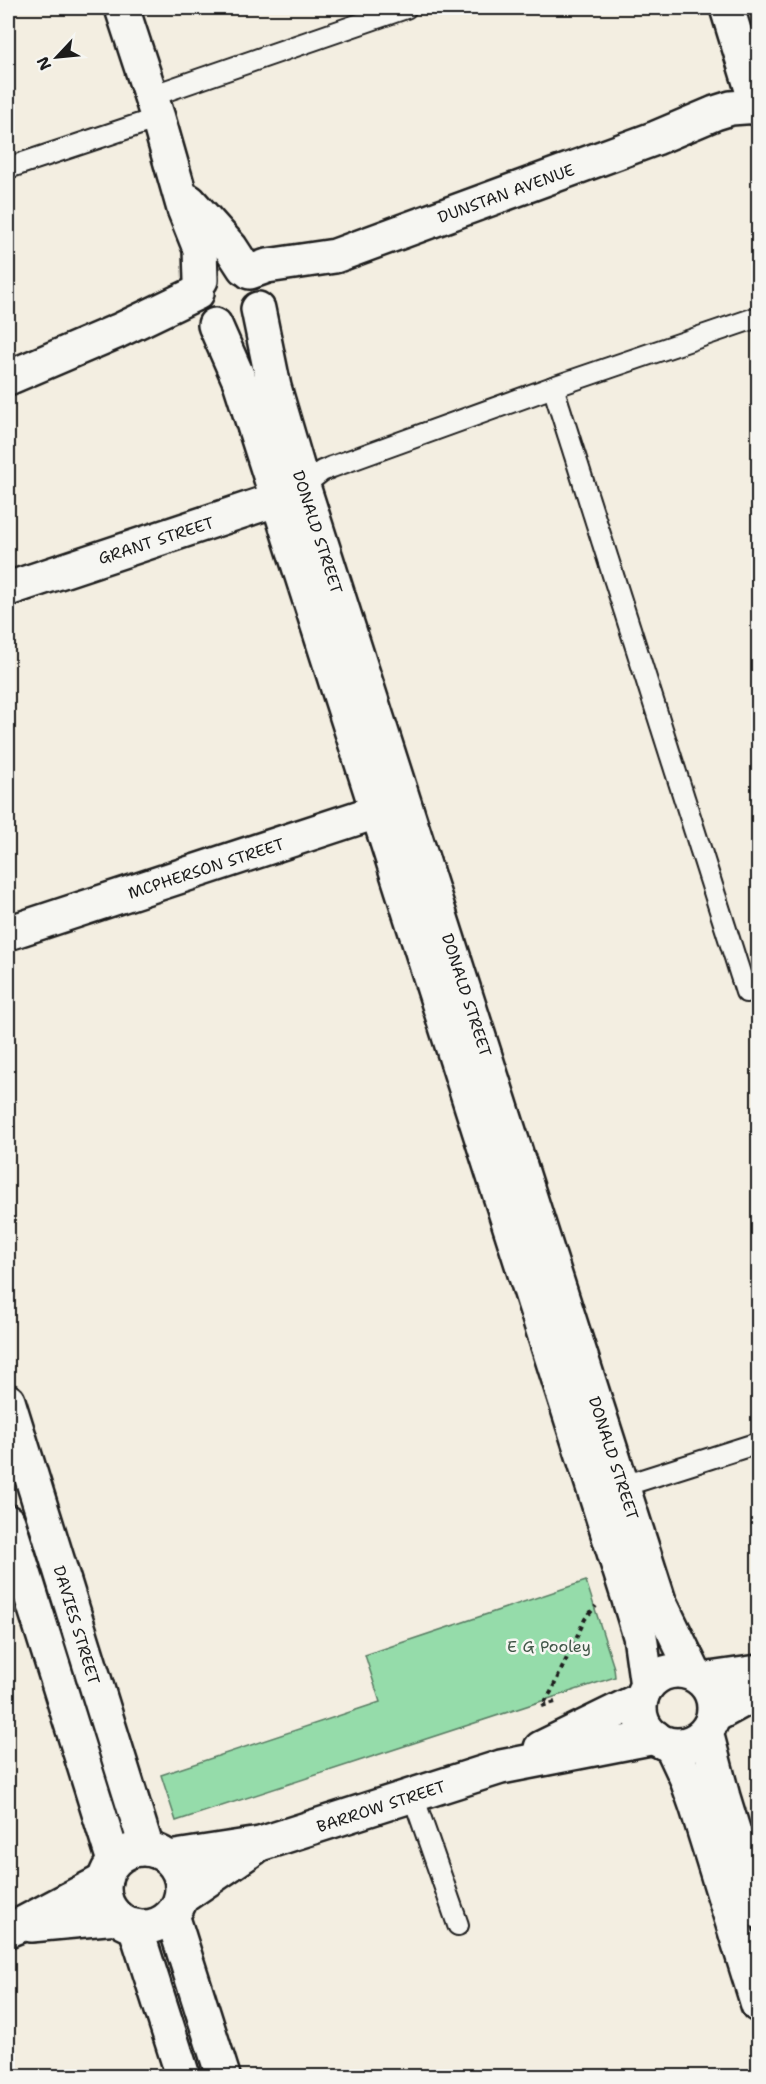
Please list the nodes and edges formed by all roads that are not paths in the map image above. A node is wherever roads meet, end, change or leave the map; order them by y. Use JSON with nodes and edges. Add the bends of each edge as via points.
{"nodes":[{"id":1,"x":122,"y":8,"type":"edge"},
{"id":2,"x":406,"y":8,"type":"edge"},
{"id":3,"x":727,"y":8,"type":"edge"},
{"id":4,"x":154,"y":107,"type":"junction"},
{"id":5,"x":758,"y":107,"type":"edge"},
{"id":6,"x":8,"y":168,"type":"edge"},
{"id":7,"x":179,"y":191,"type":"junction"},
{"id":8,"x":247,"y":270,"type":"junction"},
{"id":9,"x":199,"y":287,"type":"junction"},
{"id":10,"x":258,"y":309,"type":"junction"},
{"id":11,"x":759,"y":317,"type":"edge"},
{"id":12,"x":215,"y":325,"type":"junction"},
{"id":13,"x":8,"y":378,"type":"edge"},
{"id":14,"x":553,"y":387,"type":"junction"},
{"id":15,"x":290,"y":493,"type":"junction"},
{"id":16,"x":8,"y":589,"type":"edge"},
{"id":17,"x":391,"y":807,"type":"junction"},
{"id":18,"x":8,"y":933,"type":"edge"},
{"id":19,"x":746,"y":992,"type":"dead end"},
{"id":20,"x":8,"y":1401,"type":"edge"},
{"id":21,"x":759,"y":1443,"type":"edge"},
{"id":22,"x":16,"y":1457,"type":"edge"},
{"id":23,"x":623,"y":1486,"type":"junction"},
{"id":24,"x":8,"y":1522,"type":"edge"},
{"id":25,"x":759,"y":1672,"type":"edge"},
{"id":26,"x":698,"y":1678,"type":"junction"},
{"id":27,"x":644,"y":1692,"type":"junction"},
{"id":28,"x":759,"y":1692,"type":"edge"},
{"id":29,"x":710,"y":1724,"type":"junction"},
{"id":30,"x":663,"y":1741,"type":"junction"},
{"id":31,"x":501,"y":1767,"type":"junction"},
{"id":32,"x":412,"y":1796,"type":"junction"},
{"id":33,"x":260,"y":1844,"type":"junction"},
{"id":34,"x":158,"y":1853,"type":"junction"},
{"id":35,"x":110,"y":1870,"type":"junction"},
{"id":36,"x":177,"y":1906,"type":"junction"},
{"id":37,"x":759,"y":1911,"type":"edge"},
{"id":38,"x":126,"y":1922,"type":"junction"},
{"id":39,"x":458,"y":1925,"type":"dead end"},
{"id":40,"x":13,"y":1928,"type":"edge"},
{"id":41,"x":759,"y":2005,"type":"edge"},
{"id":42,"x":183,"y":2076,"type":"edge"},
{"id":43,"x":223,"y":2076,"type":"edge"}],
"edges":[{"from":1,"to":4,"type":"street"},
{"from":2,"to":4,"type":"lane"},
{"from":3,"to":5,"type":"street"},
{"from":4,"to":6,"type":"lane"},
{"from":4,"to":7,"type":"street"},
{"from":5,"to":8,"type":"street","name":"DUNSTAN AVENUE","via":[[715,113],[335,256]]},
{"from":7,"to":8,"type":"street"},
{"from":7,"to":9,"type":"street","via":[[200,249]]},
{"from":8,"to":9,"type":"street","via":[[225,264],[207,272]]},
{"from":8,"to":10,"type":"street","via":[[260,290]]},
{"from":9,"to":12,"type":"street","via":[[202,314]]},
{"from":9,"to":13,"type":"street","via":[[118,332]]},
{"from":10,"to":12,"type":"street","via":[[245,324],[225,328]]},
{"from":10,"to":15,"type":"street","name":"DONALD STREET"},
{"from":11,"to":14,"type":"lane"},
{"from":12,"to":15,"type":"street","name":"DONALD STREET"},
{"from":14,"to":15,"type":"lane","via":[[332,466]]},
{"from":14,"to":19,"type":"lane"},
{"from":15,"to":16,"type":"street","name":"GRANT STREET"},
{"from":15,"to":17,"type":"street","name":"DONALD STREET"},
{"from":17,"to":18,"type":"street","name":"MCPHERSON STREET"},
{"from":17,"to":23,"type":"street","name":"DONALD STREET"},
{"from":17,"to":27,"type":"street","name":"DONALD STREET","via":[[640,1636]]},
{"from":20,"to":22,"type":"street","name":"DAVIES STREET"},
{"from":21,"to":23,"type":"lane"},
{"from":22,"to":34,"type":"street","name":"DAVIES STREET"},
{"from":23,"to":26,"type":"street","name":"DONALD STREET","via":[[659,1601]]},
{"from":24,"to":35,"type":"street"},
{"from":25,"to":26,"type":"street"},
{"from":26,"to":27,"type":"street","via":[[685,1671],[664,1673]]},
{"from":26,"to":29,"type":"street","via":[[708,1687],[715,1706]]},
{"from":27,"to":30,"type":"street","via":[[642,1720]]},
{"from":27,"to":31,"type":"street","name":"BARROW STREET"},
{"from":28,"to":29,"type":"street"},
{"from":29,"to":30,"type":"street","via":[[696,1740],[684,1745]]},
{"from":29,"to":37,"type":"street","via":[[723,1797]]},
{"from":30,"to":31,"type":"street","name":"BARROW STREET"},
{"from":30,"to":41,"type":"street","via":[[686,1777]]},
{"from":31,"to":32,"type":"street","name":"BARROW STREET"},
{"from":32,"to":33,"type":"street","name":"BARROW STREET"},
{"from":32,"to":39,"type":"lane"},
{"from":33,"to":34,"type":"street","name":"BARROW STREET"},
{"from":33,"to":36,"type":"street","name":"BARROW STREET"},
{"from":34,"to":35,"type":"street","via":[[135,1849],[124,1853]]},
{"from":34,"to":36,"type":"street","via":[[181,1876],[183,1886]]},
{"from":35,"to":38,"type":"street","via":[[106,1900],[110,1909]]},
{"from":35,"to":40,"type":"street"},
{"from":36,"to":38,"type":"street","via":[[162,1923],[149,1927]]},
{"from":36,"to":43,"type":"street"},
{"from":38,"to":40,"type":"street"},
{"from":38,"to":42,"type":"street"}]}
